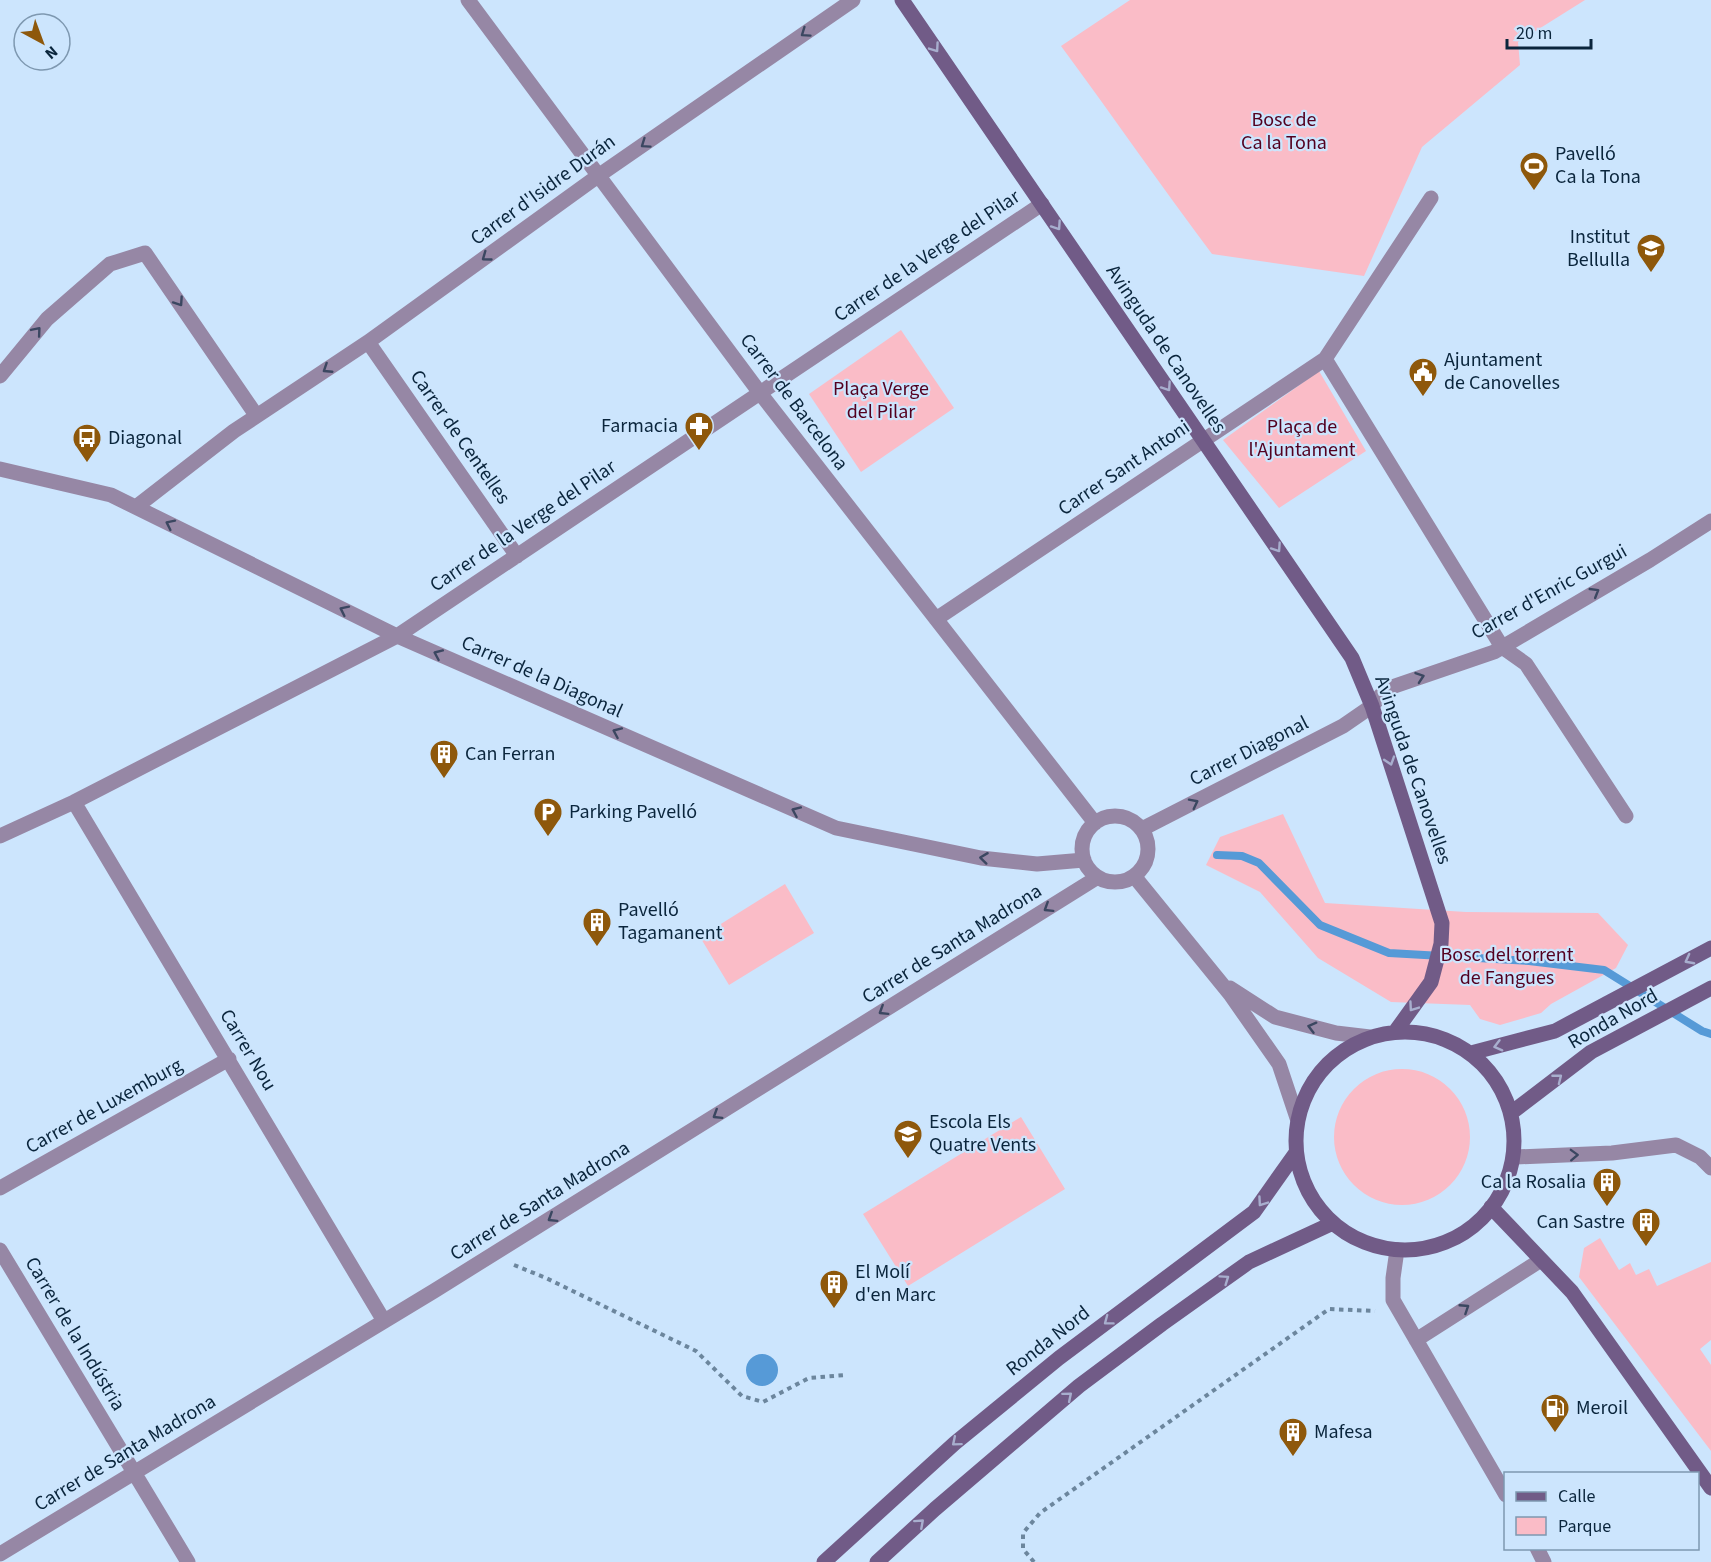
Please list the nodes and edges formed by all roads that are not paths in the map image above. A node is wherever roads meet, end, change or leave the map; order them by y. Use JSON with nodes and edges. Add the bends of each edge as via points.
{"nodes":[{"id":1,"x":468,"y":0,"type":"edge"},
{"id":2,"x":854,"y":0,"type":"edge"},
{"id":3,"x":902,"y":0,"type":"edge"},
{"id":4,"x":598,"y":176,"type":"junction"},
{"id":5,"x":1431,"y":198,"type":"dead end"},
{"id":6,"x":1042,"y":204,"type":"junction"},
{"id":7,"x":368,"y":342,"type":"junction"},
{"id":8,"x":1325,"y":359,"type":"junction"},
{"id":9,"x":0,"y":376,"type":"edge"},
{"id":10,"x":760,"y":393,"type":"junction"},
{"id":11,"x":256,"y":416,"type":"junction"},
{"id":12,"x":1203,"y":440,"type":"junction"},
{"id":13,"x":0,"y":469,"type":"edge"},
{"id":14,"x":136,"y":507,"type":"junction"},
{"id":15,"x":1711,"y":521,"type":"edge"},
{"id":16,"x":517,"y":556,"type":"junction"},
{"id":17,"x":936,"y":619,"type":"junction"},
{"id":18,"x":397,"y":636,"type":"junction"},
{"id":19,"x":1502,"y":647,"type":"junction"},
{"id":20,"x":1372,"y":706,"type":"junction"},
{"id":21,"x":74,"y":802,"type":"junction"},
{"id":22,"x":1626,"y":816,"type":"dead end"},
{"id":23,"x":1095,"y":823,"type":"junction"},
{"id":24,"x":1142,"y":829,"type":"junction"},
{"id":25,"x":0,"y":836,"type":"edge"},
{"id":26,"x":1084,"y":860,"type":"junction"},
{"id":27,"x":1134,"y":876,"type":"junction"},
{"id":28,"x":1098,"y":877,"type":"junction"},
{"id":29,"x":1711,"y":948,"type":"edge"},
{"id":30,"x":1220,"y":982,"type":"junction"},
{"id":31,"x":1706,"y":991,"type":"edge"},
{"id":32,"x":1395,"y":1032,"type":"junction"},
{"id":33,"x":1370,"y":1037,"type":"junction"},
{"id":34,"x":1471,"y":1053,"type":"junction"},
{"id":35,"x":229,"y":1059,"type":"junction"},
{"id":36,"x":1511,"y":1113,"type":"junction"},
{"id":37,"x":1297,"y":1118,"type":"junction"},
{"id":38,"x":1295,"y":1154,"type":"junction"},
{"id":39,"x":1516,"y":1157,"type":"junction"},
{"id":40,"x":1711,"y":1168,"type":"edge"},
{"id":41,"x":0,"y":1188,"type":"edge"},
{"id":42,"x":1491,"y":1207,"type":"junction"},
{"id":43,"x":1333,"y":1223,"type":"junction"},
{"id":44,"x":0,"y":1250,"type":"edge"},
{"id":45,"x":1397,"y":1250,"type":"junction"},
{"id":46,"x":1541,"y":1260,"type":"junction"},
{"id":47,"x":384,"y":1321,"type":"junction"},
{"id":48,"x":1416,"y":1340,"type":"junction"},
{"id":49,"x":134,"y":1472,"type":"junction"},
{"id":50,"x":1711,"y":1488,"type":"edge"},
{"id":51,"x":1504,"y":1492,"type":"edge"},
{"id":52,"x":0,"y":1554,"type":"edge"},
{"id":53,"x":188,"y":1562,"type":"edge"},
{"id":54,"x":824,"y":1562,"type":"edge"},
{"id":55,"x":877,"y":1562,"type":"edge"}],
"edges":[{"from":1,"to":4,"type":"street","name":"Carrer de Barcelona"},
{"from":2,"to":4,"type":"street","name":"Carrer d'Isidre Durán","one_way":true},
{"from":3,"to":6,"type":"main road","name":"Avinguda de Canovelles","one_way":true},
{"from":4,"to":7,"type":"street","name":"Carrer d'Isidre Durán","one_way":true},
{"from":4,"to":10,"type":"street","name":"Carrer de Barcelona"},
{"from":5,"to":8,"type":"street","name":"Carrer Sant Antoni"},
{"from":6,"to":10,"type":"street","name":"Carrer de la Verge del Pilar"},
{"from":6,"to":12,"type":"main road","name":"Avinguda de Canovelles","one_way":true},
{"from":7,"to":11,"type":"street","name":"Carrer d'Isidre Durán","one_way":true},
{"from":7,"to":16,"type":"street","name":"Carrer de Centelles"},
{"from":8,"to":12,"type":"street","name":"Carrer Sant Antoni"},
{"from":8,"to":19,"type":"street"},
{"from":9,"to":11,"type":"street","one_way":true,"via":[[47,320],[110,264],[146,253]]},
{"from":10,"to":16,"type":"street","name":"Carrer de la Verge del Pilar"},
{"from":10,"to":17,"type":"street","name":"Carrer de Barcelona"},
{"from":11,"to":14,"type":"street","name":"Carrer d'Isidre Durán"},
{"from":12,"to":17,"type":"street","name":"Carrer Sant Antoni"},
{"from":12,"to":20,"type":"main road","name":"Avinguda de Canovelles","one_way":true,"via":[[1352,658]]},
{"from":13,"to":14,"type":"street","name":"Carrer de la Diagonal","via":[[111,495]]},
{"from":18,"to":14,"type":"street","name":"Carrer de la Diagonal","one_way":true},
{"from":19,"to":15,"type":"street","name":"Carrer d'Enric Gurgui","one_way":true},
{"from":16,"to":18,"type":"street","name":"Carrer de la Verge del Pilar"},
{"from":17,"to":23,"type":"street","name":"Carrer de Barcelona"},
{"from":18,"to":21,"type":"street","name":"Carrer de la Verge del Pilar"},
{"from":26,"to":18,"type":"street","name":"Carrer de la Diagonal","one_way":true,"via":[[1037,864],[981,858],[836,828]]},
{"from":20,"to":19,"type":"street","name":"Carrer d'Enric Gurgui","one_way":true,"via":[[1386,689]]},
{"from":19,"to":22,"type":"street","via":[[1526,664]]},
{"from":24,"to":20,"type":"street","name":"Carrer Diagonal","one_way":true,"via":[[1343,726]]},
{"from":20,"to":32,"type":"main road","name":"Avinguda de Canovelles","one_way":true,"via":[[1442,924],[1433,976]]},
{"from":21,"to":25,"type":"street","name":"Carrer de la Verge del Pilar"},
{"from":21,"to":35,"type":"street","name":"Carrer Nou"},
{"from":23,"to":24,"type":"street","via":[[1123,817]]},
{"from":23,"to":26,"type":"street","via":[[1086,835]]},
{"from":24,"to":27,"type":"street","via":[[1148,849],[1146,860]]},
{"from":26,"to":28,"type":"street"},
{"from":27,"to":28,"type":"street","via":[[1112,882]]},
{"from":27,"to":30,"type":"street"},
{"from":28,"to":47,"type":"street","name":"Carrer de Santa Madrona","one_way":true},
{"from":29,"to":34,"type":"main road","name":"Ronda Nord","one_way":true,"via":[[1555,1031]]},
{"from":33,"to":30,"type":"street","one_way":true,"via":[[1336,1034],[1275,1017]]},
{"from":30,"to":37,"type":"street","via":[[1279,1064]]},
{"from":36,"to":31,"type":"main road","name":"Ronda Nord","one_way":true,"via":[[1592,1052]]},
{"from":32,"to":33,"type":"main road"},
{"from":32,"to":34,"type":"main road","via":[[1433,1035]]},
{"from":33,"to":37,"type":"main road","via":[[1334,1058],[1309,1088]]},
{"from":34,"to":36,"type":"main road","via":[[1495,1078]]},
{"from":35,"to":41,"type":"street","name":"Carrer de Luxemburg"},
{"from":35,"to":47,"type":"street","name":"Carrer Nou"},
{"from":36,"to":39,"type":"main road"},
{"from":37,"to":38,"type":"main road"},
{"from":38,"to":43,"type":"main road","via":[[1308,1195]]},
{"from":38,"to":54,"type":"main road","name":"Ronda Nord","one_way":true,"via":[[1254,1212],[1050,1365],[955,1443]]},
{"from":39,"to":40,"type":"street","one_way":true,"via":[[1612,1153],[1676,1145],[1700,1157]]},
{"from":39,"to":42,"type":"main road","via":[[1507,1183]]},
{"from":42,"to":45,"type":"main road","via":[[1485,1218],[1454,1241],[1416,1251]]},
{"from":42,"to":46,"type":"main road"},
{"from":43,"to":45,"type":"main road","via":[[1365,1244]]},
{"from":55,"to":43,"type":"main road","one_way":true,"via":[[1079,1386],[1162,1324],[1249,1262]]},
{"from":44,"to":49,"type":"street","name":"Carrer de la Indústria"},
{"from":45,"to":48,"type":"street","via":[[1393,1300]]},
{"from":48,"to":46,"type":"street","one_way":true},
{"from":46,"to":50,"type":"main road","via":[[1572,1292]]},
{"from":47,"to":49,"type":"street","name":"Carrer de Santa Madrona"},
{"from":48,"to":51,"type":"street"},
{"from":49,"to":52,"type":"street","name":"Carrer de Santa Madrona"},
{"from":49,"to":53,"type":"street","name":"Carrer de la Indústria"}]}
